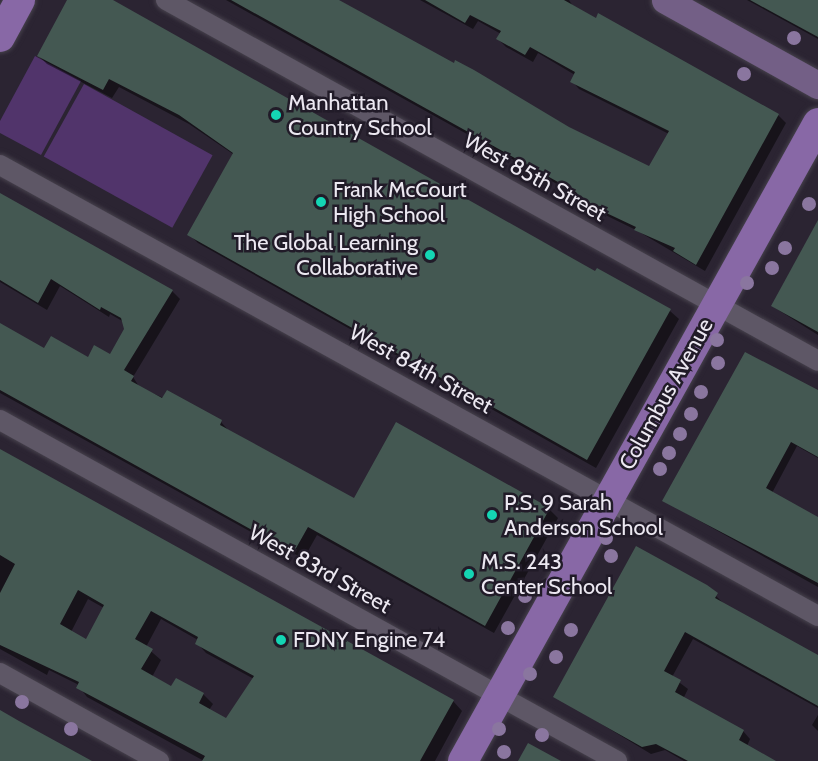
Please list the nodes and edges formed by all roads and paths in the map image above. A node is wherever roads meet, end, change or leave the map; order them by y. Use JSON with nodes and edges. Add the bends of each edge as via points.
{"nodes":[{"id":1,"x":20,"y":0,"type":"edge"},
{"id":2,"x":166,"y":0,"type":"edge"},
{"id":3,"x":665,"y":0,"type":"edge"},
{"id":4,"x":0,"y":36,"type":"edge"},
{"id":5,"x":818,"y":85,"type":"edge"},
{"id":6,"x":818,"y":123,"type":"edge"},
{"id":7,"x":0,"y":165,"type":"edge"},
{"id":8,"x":716,"y":305,"type":"junction"},
{"id":9,"x":818,"y":361,"type":"edge"},
{"id":10,"x":0,"y":420,"type":"edge"},
{"id":11,"x":608,"y":499,"type":"junction"},
{"id":12,"x":818,"y":616,"type":"edge"},
{"id":13,"x":0,"y":673,"type":"edge"},
{"id":14,"x":499,"y":696,"type":"junction"},
{"id":15,"x":159,"y":761,"type":"edge"},
{"id":16,"x":463,"y":761,"type":"edge"},
{"id":17,"x":617,"y":761,"type":"edge"}],
"edges":[{"from":1,"to":4,"type":"main road"},
{"from":2,"to":8,"type":"street","name":"West 85th Street"},
{"from":3,"to":5,"type":"main road"},
{"from":6,"to":8,"type":"main road","name":"Columbus Avenue"},
{"from":7,"to":11,"type":"street","name":"West 84th Street"},
{"from":8,"to":9,"type":"street","name":"West 85th Street"},
{"from":8,"to":11,"type":"main road","name":"Columbus Avenue"},
{"from":10,"to":14,"type":"street","name":"West 83rd Street"},
{"from":11,"to":12,"type":"street","name":"West 84th Street"},
{"from":11,"to":14,"type":"main road","name":"Columbus Avenue"},
{"from":13,"to":15,"type":"street"},
{"from":14,"to":16,"type":"main road","name":"Columbus Avenue"},
{"from":14,"to":17,"type":"street","name":"West 83rd Street"}]}
